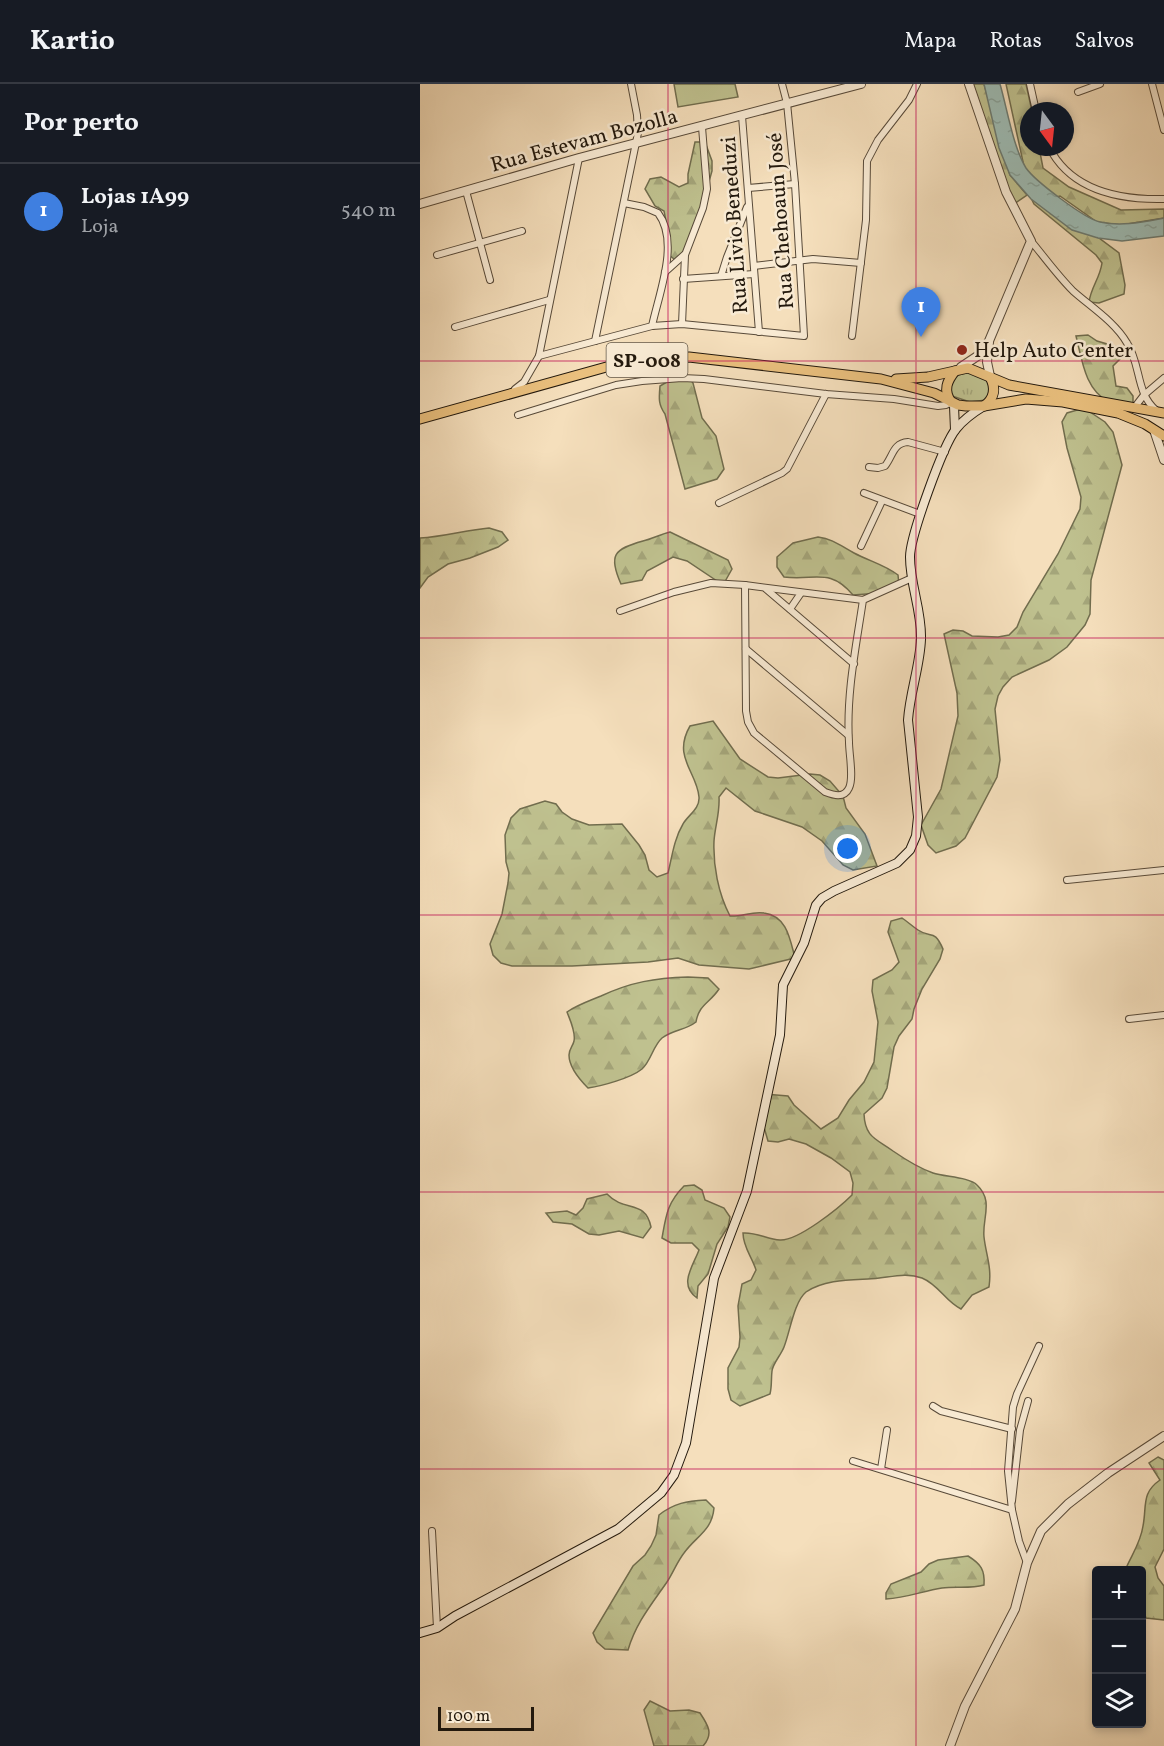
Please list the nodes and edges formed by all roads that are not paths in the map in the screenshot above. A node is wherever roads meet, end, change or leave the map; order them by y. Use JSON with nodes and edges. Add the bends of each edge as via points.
{"nodes":[{"id":1,"x":631,"y":84,"type":"edge"},
{"id":2,"x":782,"y":84,"type":"edge"},
{"id":3,"x":861,"y":84,"type":"edge"},
{"id":4,"x":917,"y":84,"type":"edge"},
{"id":5,"x":969,"y":84,"type":"edge"},
{"id":6,"x":1030,"y":84,"type":"edge"},
{"id":7,"x":1100,"y":84,"type":"edge"},
{"id":8,"x":1152,"y":84,"type":"edge"},
{"id":9,"x":1078,"y":92,"type":"dead end"},
{"id":10,"x":1034,"y":102,"type":"edge"},
{"id":11,"x":787,"y":103,"type":"junction"},
{"id":12,"x":742,"y":116,"type":"junction"},
{"id":13,"x":702,"y":127,"type":"junction"},
{"id":14,"x":1164,"y":129,"type":"edge"},
{"id":15,"x":636,"y":143,"type":"junction"},
{"id":16,"x":1056,"y":156,"type":"edge"},
{"id":17,"x":579,"y":158,"type":"junction"},
{"id":18,"x":795,"y":184,"type":"junction"},
{"id":19,"x":748,"y":188,"type":"junction"},
{"id":20,"x":466,"y":191,"type":"junction"},
{"id":21,"x":1164,"y":199,"type":"edge"},
{"id":22,"x":624,"y":203,"type":"junction"},
{"id":23,"x":420,"y":204,"type":"edge"},
{"id":24,"x":748,"y":204,"type":"junction"},
{"id":25,"x":522,"y":231,"type":"dead end"},
{"id":26,"x":1031,"y":241,"type":"junction"},
{"id":27,"x":480,"y":244,"type":"junction"},
{"id":28,"x":437,"y":255,"type":"dead end"},
{"id":29,"x":685,"y":255,"type":"junction"},
{"id":30,"x":800,"y":260,"type":"junction"},
{"id":31,"x":861,"y":263,"type":"junction"},
{"id":32,"x":754,"y":266,"type":"junction"},
{"id":33,"x":664,"y":272,"type":"junction"},
{"id":34,"x":754,"y":274,"type":"junction"},
{"id":35,"x":721,"y":276,"type":"junction"},
{"id":36,"x":683,"y":279,"type":"junction"},
{"id":37,"x":490,"y":280,"type":"dead end"},
{"id":38,"x":549,"y":300,"type":"junction"},
{"id":39,"x":682,"y":324,"type":"junction"},
{"id":40,"x":652,"y":326,"type":"junction"},
{"id":41,"x":455,"y":327,"type":"dead end"},
{"id":42,"x":759,"y":332,"type":"junction"},
{"id":43,"x":852,"y":336,"type":"dead end"},
{"id":44,"x":596,"y":341,"type":"junction"},
{"id":45,"x":989,"y":341,"type":"junction"},
{"id":46,"x":539,"y":356,"type":"junction"},
{"id":47,"x":533,"y":369,"type":"junction"},
{"id":48,"x":955,"y":371,"type":"junction"},
{"id":49,"x":990,"y":376,"type":"junction"},
{"id":50,"x":1164,"y":378,"type":"edge"},
{"id":51,"x":881,"y":379,"type":"junction"},
{"id":52,"x":538,"y":385,"type":"junction"},
{"id":53,"x":507,"y":394,"type":"junction"},
{"id":54,"x":826,"y":394,"type":"junction"},
{"id":55,"x":1144,"y":395,"type":"junction"},
{"id":56,"x":951,"y":402,"type":"junction"},
{"id":57,"x":984,"y":406,"type":"junction"},
{"id":58,"x":1133,"y":409,"type":"junction"},
{"id":59,"x":1162,"y":413,"type":"edge"},
{"id":60,"x":518,"y":415,"type":"dead end"},
{"id":61,"x":420,"y":419,"type":"edge"},
{"id":62,"x":954,"y":430,"type":"junction"},
{"id":63,"x":1154,"y":430,"type":"junction"},
{"id":64,"x":1164,"y":436,"type":"edge"},
{"id":65,"x":945,"y":452,"type":"junction"},
{"id":66,"x":1164,"y":460,"type":"edge"},
{"id":67,"x":868,"y":467,"type":"dead end"},
{"id":68,"x":864,"y":493,"type":"dead end"},
{"id":69,"x":882,"y":501,"type":"junction"},
{"id":70,"x":719,"y":503,"type":"dead end"},
{"id":71,"x":920,"y":514,"type":"junction"},
{"id":72,"x":861,"y":546,"type":"dead end"},
{"id":73,"x":912,"y":578,"type":"junction"},
{"id":74,"x":745,"y":585,"type":"junction"},
{"id":75,"x":766,"y":588,"type":"junction"},
{"id":76,"x":801,"y":593,"type":"junction"},
{"id":77,"x":863,"y":600,"type":"junction"},
{"id":78,"x":790,"y":609,"type":"junction"},
{"id":79,"x":620,"y":611,"type":"dead end"},
{"id":80,"x":746,"y":649,"type":"junction"},
{"id":81,"x":854,"y":664,"type":"junction"},
{"id":82,"x":848,"y":735,"type":"junction"},
{"id":83,"x":1164,"y":870,"type":"edge"},
{"id":84,"x":1067,"y":880,"type":"dead end"},
{"id":85,"x":1164,"y":1016,"type":"edge"},
{"id":86,"x":1129,"y":1019,"type":"dead end"},
{"id":87,"x":1039,"y":1346,"type":"dead end"},
{"id":88,"x":1028,"y":1401,"type":"dead end"},
{"id":89,"x":933,"y":1406,"type":"dead end"},
{"id":90,"x":1012,"y":1429,"type":"junction"},
{"id":91,"x":887,"y":1430,"type":"dead end"},
{"id":92,"x":1164,"y":1436,"type":"edge"},
{"id":93,"x":853,"y":1461,"type":"dead end"},
{"id":94,"x":881,"y":1469,"type":"junction"},
{"id":95,"x":1012,"y":1507,"type":"junction"},
{"id":96,"x":432,"y":1531,"type":"dead end"},
{"id":97,"x":1026,"y":1563,"type":"junction"},
{"id":98,"x":437,"y":1628,"type":"junction"},
{"id":99,"x":420,"y":1633,"type":"edge"},
{"id":100,"x":950,"y":1746,"type":"edge"}],
"edges":[{"from":1,"to":15,"type":"street","via":[[639,126]]},
{"from":2,"to":11,"type":"street","name":"Rua Chehoaun José"},
{"from":3,"to":11,"type":"street","name":"Rua Estevam Bozolla"},
{"from":4,"to":31,"type":"street","via":[[867,161]]},
{"from":5,"to":26,"type":"street","via":[[1006,192]]},
{"from":6,"to":10,"type":"street"},
{"from":7,"to":9,"type":"street"},
{"from":8,"to":14,"type":"street"},
{"from":11,"to":12,"type":"street","name":"Rua Estevam Bozolla"},
{"from":11,"to":18,"type":"street","name":"Rua Chehoaun José"},
{"from":12,"to":13,"type":"street","name":"Rua Estevam Bozolla"},
{"from":12,"to":19,"type":"street","name":"Rua Livio Beneduzi"},
{"from":13,"to":15,"type":"street","name":"Rua Estevam Bozolla"},
{"from":13,"to":29,"type":"street","via":[[706,196]]},
{"from":15,"to":17,"type":"street","name":"Rua Estevam Bozolla"},
{"from":15,"to":22,"type":"street"},
{"from":16,"to":21,"type":"street","via":[[1076,178],[1096,190],[1127,198]]},
{"from":17,"to":20,"type":"street","name":"Rua Estevam Bozolla"},
{"from":17,"to":38,"type":"street"},
{"from":18,"to":19,"type":"street"},
{"from":18,"to":30,"type":"street","name":"Rua Chehoaun José"},
{"from":19,"to":24,"type":"street","name":"Rua Livio Beneduzi"},
{"from":20,"to":23,"type":"street","name":"Rua Estevam Bozolla"},
{"from":20,"to":27,"type":"street"},
{"from":22,"to":33,"type":"street","via":[[652,210],[662,218],[669,242]]},
{"from":22,"to":44,"type":"street"},
{"from":24,"to":32,"type":"street","name":"Rua Livio Beneduzi"},
{"from":24,"to":35,"type":"street"},
{"from":25,"to":27,"type":"street"},
{"from":26,"to":45,"type":"street"},
{"from":26,"to":55,"type":"street","via":[[1067,285],[1126,341]]},
{"from":27,"to":28,"type":"street"},
{"from":27,"to":37,"type":"street"},
{"from":29,"to":33,"type":"street"},
{"from":29,"to":36,"type":"street"},
{"from":30,"to":31,"type":"street"},
{"from":30,"to":32,"type":"street"},
{"from":30,"to":42,"type":"street","name":"Rua Chehoaun José","via":[[804,336]]},
{"from":31,"to":43,"type":"street"},
{"from":32,"to":34,"type":"street","name":"Rua Livio Beneduzi"},
{"from":33,"to":40,"type":"street"},
{"from":34,"to":35,"type":"street"},
{"from":34,"to":42,"type":"street","name":"Rua Livio Beneduzi"},
{"from":35,"to":36,"type":"street"},
{"from":36,"to":39,"type":"street"},
{"from":38,"to":41,"type":"street"},
{"from":38,"to":46,"type":"street"},
{"from":39,"to":40,"type":"street"},
{"from":39,"to":42,"type":"street"},
{"from":40,"to":44,"type":"street"},
{"from":44,"to":46,"type":"street"},
{"from":45,"to":48,"type":"street","via":[[979,355]]},
{"from":45,"to":49,"type":"street"},
{"from":46,"to":47,"type":"street"},
{"from":47,"to":52,"type":"street"},
{"from":47,"to":53,"type":"street","via":[[520,387]]},
{"from":48,"to":49,"type":"main road","number":"SP-008","via":[[968,368]]},
{"from":48,"to":51,"type":"main road","number":"SP-008","via":[[928,377]]},
{"from":48,"to":56,"type":"main road","via":[[947,382]]},
{"from":49,"to":57,"type":"main road","via":[[993,396]]},
{"from":49,"to":58,"type":"main road","number":"SP-008","via":[[1009,385]]},
{"from":50,"to":55,"type":"street"},
{"from":51,"to":52,"type":"main road","number":"SP-008","via":[[669,357],[610,366]]},
{"from":51,"to":56,"type":"main road","number":"SP-008","via":[[934,393]]},
{"from":52,"to":53,"type":"main road","number":"SP-008"},
{"from":53,"to":61,"type":"main road","number":"SP-008"},
{"from":54,"to":56,"type":"street","via":[[938,406]]},
{"from":54,"to":60,"type":"street","via":[[704,379],[662,379],[616,385]]},
{"from":54,"to":70,"type":"street","via":[[787,469]]},
{"from":55,"to":58,"type":"street"},
{"from":55,"to":59,"type":"street"},
{"from":56,"to":57,"type":"main road","number":"SP-008"},
{"from":56,"to":62,"type":"main road"},
{"from":57,"to":62,"type":"main road"},
{"from":57,"to":63,"type":"main road","number":"SP-008","via":[[1026,399],[1063,402],[1118,413]]},
{"from":58,"to":59,"type":"main road","number":"SP-008"},
{"from":62,"to":65,"type":"main road"},
{"from":63,"to":64,"type":"main road","number":"SP-008"},
{"from":63,"to":66,"type":"street"},
{"from":65,"to":67,"type":"street","via":[[903,442],[895,447],[885,466]]},
{"from":65,"to":71,"type":"main road"},
{"from":68,"to":69,"type":"street"},
{"from":69,"to":71,"type":"street"},
{"from":69,"to":72,"type":"street"},
{"from":71,"to":73,"type":"main road","via":[[911,544]]},
{"from":73,"to":77,"type":"street"},
{"from":73,"to":98,"type":"main road","via":[[921,629],[908,720],[918,817],[916,836],[897,862],[822,898],[783,985],[780,1035],[752,1170],[714,1278],[686,1443],[674,1475],[661,1493],[618,1529]]},
{"from":74,"to":75,"type":"street"},
{"from":74,"to":79,"type":"street","via":[[701,584]]},
{"from":74,"to":80,"type":"street"},
{"from":75,"to":76,"type":"street"},
{"from":75,"to":78,"type":"street"},
{"from":76,"to":77,"type":"street"},
{"from":76,"to":78,"type":"street"},
{"from":77,"to":81,"type":"street"},
{"from":78,"to":81,"type":"street"},
{"from":80,"to":82,"type":"street"},
{"from":80,"to":82,"type":"street","via":[[746,711],[751,728],[833,796],[842,795],[851,780]]},
{"from":81,"to":82,"type":"street"},
{"from":83,"to":84,"type":"street"},
{"from":85,"to":86,"type":"street"},
{"from":87,"to":90,"type":"street","via":[[1017,1394]]},
{"from":88,"to":95,"type":"street","via":[[1020,1430]]},
{"from":89,"to":90,"type":"street"},
{"from":90,"to":95,"type":"street","via":[[1008,1471]]},
{"from":91,"to":94,"type":"street"},
{"from":92,"to":97,"type":"street","via":[[1068,1504],[1041,1532]]},
{"from":93,"to":94,"type":"street"},
{"from":94,"to":95,"type":"street"},
{"from":95,"to":97,"type":"street"},
{"from":96,"to":98,"type":"street"},
{"from":97,"to":100,"type":"street","via":[[1015,1609],[965,1706]]},
{"from":98,"to":99,"type":"main road"}]}
